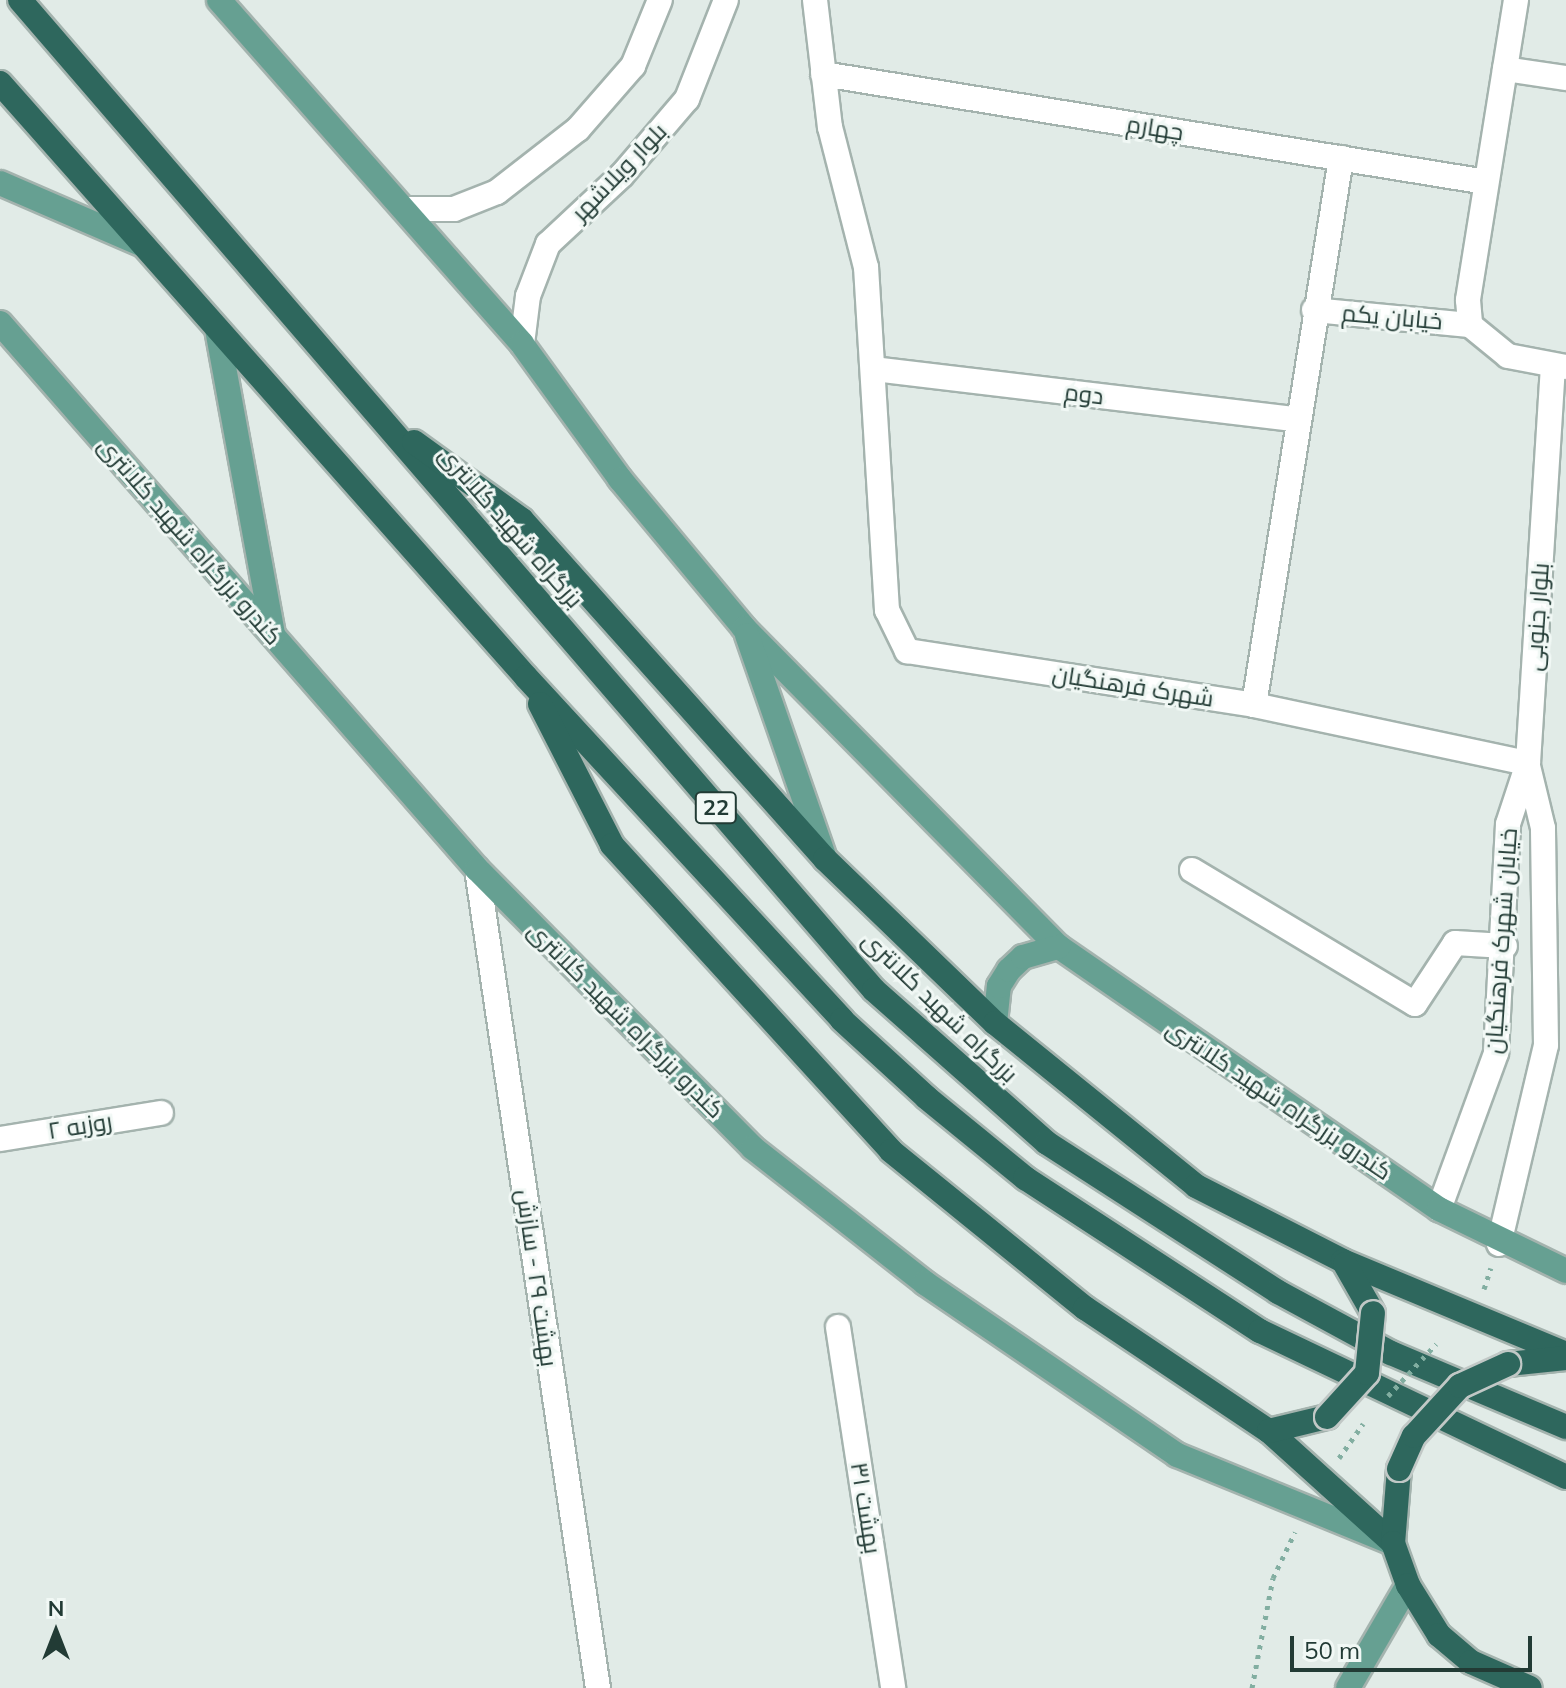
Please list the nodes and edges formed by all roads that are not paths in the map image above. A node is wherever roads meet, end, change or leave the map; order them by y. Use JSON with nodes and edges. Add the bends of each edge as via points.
{"nodes":[{"id":1,"x":20,"y":0,"type":"edge"},
{"id":2,"x":200,"y":0,"type":"edge"},
{"id":3,"x":660,"y":0,"type":"edge"},
{"id":4,"x":726,"y":0,"type":"edge"},
{"id":5,"x":815,"y":0,"type":"edge"},
{"id":6,"x":1516,"y":0,"type":"edge"},
{"id":7,"x":227,"y":8,"type":"edge"},
{"id":8,"x":1505,"y":69,"type":"junction"},
{"id":9,"x":823,"y":74,"type":"junction"},
{"id":10,"x":1566,"y":78,"type":"edge"},
{"id":11,"x":0,"y":83,"type":"edge"},
{"id":12,"x":1341,"y":158,"type":"junction"},
{"id":13,"x":1486,"y":182,"type":"junction"},
{"id":14,"x":0,"y":183,"type":"edge"},
{"id":15,"x":404,"y":209,"type":"junction"},
{"id":16,"x":143,"y":245,"type":"junction"},
{"id":17,"x":1314,"y":310,"type":"junction"},
{"id":18,"x":0,"y":323,"type":"edge"},
{"id":19,"x":1470,"y":325,"type":"junction"},
{"id":20,"x":217,"y":329,"type":"junction"},
{"id":21,"x":522,"y":344,"type":"junction"},
{"id":22,"x":1560,"y":367,"type":"edge"},
{"id":23,"x":874,"y":369,"type":"junction"},
{"id":24,"x":1294,"y":419,"type":"junction"},
{"id":25,"x":383,"y":420,"type":"junction"},
{"id":26,"x":1556,"y":470,"type":"edge"},
{"id":27,"x":744,"y":628,"type":"junction"},
{"id":28,"x":273,"y":636,"type":"junction"},
{"id":29,"x":526,"y":677,"type":"junction"},
{"id":30,"x":1254,"y":705,"type":"junction"},
{"id":31,"x":1528,"y":763,"type":"junction"},
{"id":32,"x":825,"y":859,"type":"junction"},
{"id":33,"x":477,"y":869,"type":"junction"},
{"id":34,"x":1192,"y":870,"type":"dead end"},
{"id":35,"x":1505,"y":946,"type":"junction"},
{"id":36,"x":1059,"y":947,"type":"junction"},
{"id":37,"x":995,"y":1023,"type":"junction"},
{"id":38,"x":161,"y":1113,"type":"dead end"},
{"id":39,"x":0,"y":1139,"type":"edge"},
{"id":40,"x":1439,"y":1209,"type":"junction"},
{"id":41,"x":1499,"y":1244,"type":"junction"},
{"id":42,"x":1343,"y":1261,"type":"junction"},
{"id":43,"x":1566,"y":1271,"type":"edge"},
{"id":44,"x":838,"y":1327,"type":"dead end"},
{"id":45,"x":1566,"y":1356,"type":"edge"},
{"id":46,"x":1566,"y":1427,"type":"edge"},
{"id":47,"x":1269,"y":1431,"type":"junction"},
{"id":48,"x":1566,"y":1477,"type":"edge"},
{"id":49,"x":1393,"y":1543,"type":"junction"},
{"id":50,"x":1408,"y":1585,"type":"junction"},
{"id":51,"x":598,"y":1688,"type":"edge"},
{"id":52,"x":893,"y":1688,"type":"edge"},
{"id":53,"x":1348,"y":1688,"type":"edge"},
{"id":54,"x":1530,"y":1688,"type":"edge"}],
"edges":[{"from":1,"to":25,"type":"highway","name":"بزرگراه شهید کلانتری","number":"22"},
{"from":2,"to":7,"type":"main road"},
{"from":3,"to":15,"type":"street","via":[[633,66],[578,129],[497,192],[454,209]]},
{"from":4,"to":21,"type":"street","name":"بلوار ویلاشهر","via":[[687,99],[622,175],[548,244],[528,296]]},
{"from":5,"to":9,"type":"street","name":"شهرک فرهنگیان"},
{"from":6,"to":8,"type":"street"},
{"from":7,"to":15,"type":"main road","name":"کندرو بزرگراه شهید کلانتری"},
{"from":8,"to":10,"type":"street"},
{"from":8,"to":13,"type":"street"},
{"from":9,"to":12,"type":"street","name":"چهارم"},
{"from":9,"to":23,"type":"street","name":"شهرک فرهنگیان","via":[[866,267]]},
{"from":11,"to":16,"type":"highway","number":"22"},
{"from":12,"to":13,"type":"street","name":"چهارم"},
{"from":12,"to":17,"type":"street"},
{"from":13,"to":19,"type":"street"},
{"from":14,"to":16,"type":"main road"},
{"from":15,"to":21,"type":"main road","name":"کندرو بزرگراه شهید کلانتری"},
{"from":16,"to":20,"type":"highway","number":"22"},
{"from":17,"to":19,"type":"street","name":"خیابان یکم"},
{"from":17,"to":24,"type":"street"},
{"from":18,"to":28,"type":"main road","name":"کندرو بزرگراه شهید کلانتری"},
{"from":19,"to":22,"type":"street","via":[[1508,356]]},
{"from":20,"to":28,"type":"main road"},
{"from":20,"to":29,"type":"highway","number":"22"},
{"from":21,"to":27,"type":"main road","name":"کندرو بزرگراه شهید کلانتری","via":[[620,479]]},
{"from":22,"to":26,"type":"street","name":"بلوار جنوبی"},
{"from":23,"to":24,"type":"street","name":"دوم"},
{"from":23,"to":30,"type":"street","name":"شهرک فرهنگیان","via":[[887,610],[907,651]]},
{"from":24,"to":30,"type":"street"},
{"from":25,"to":32,"type":"highway","name":"بزرگراه شهید کلانتری","via":[[522,520]]},
{"from":25,"to":46,"type":"highway","name":"بزرگراه شهید کلانتری","number":"22","via":[[874,990],[992,1097],[1047,1143],[1278,1292],[1391,1353]]},
{"from":26,"to":31,"type":"street","name":"بلوار جنوبی"},
{"from":27,"to":32,"type":"main road"},
{"from":27,"to":36,"type":"main road","name":"کندرو بزرگراه شهید کلانتری"},
{"from":28,"to":33,"type":"main road","name":"کندرو بزرگراه شهید کلانتری"},
{"from":29,"to":47,"type":"highway","number":"22","via":[[612,845],[891,1151],[1085,1308]]},
{"from":29,"to":48,"type":"highway","number":"22","via":[[842,1020],[1025,1178],[1260,1331]]},
{"from":30,"to":31,"type":"street","name":"شهرک فرهنگیان"},
{"from":31,"to":35,"type":"street","name":"خیابان شهرک فرهنگیان","via":[[1508,824]]},
{"from":31,"to":41,"type":"street","via":[[1543,828],[1546,1045]]},
{"from":32,"to":37,"type":"highway","name":"بزرگراه شهید کلانتری"},
{"from":33,"to":49,"type":"main road","name":"کندرو بزرگراه شهید کلانتری","via":[[753,1148],[925,1283],[1177,1455]]},
{"from":33,"to":51,"type":"street","name":"بهشت ۲۹ - سازش"},
{"from":34,"to":35,"type":"street","via":[[1415,1004],[1455,943]]},
{"from":35,"to":40,"type":"street","name":"خیابان شهرک فرهنگیان","via":[[1496,1053]]},
{"from":36,"to":37,"type":"main road","via":[[1023,957],[1009,970],[997,995]]},
{"from":36,"to":40,"type":"main road","name":"کندرو بزرگراه شهید کلانتری"},
{"from":37,"to":42,"type":"highway","name":"بزرگراه شهید کلانتری","via":[[1196,1186]]},
{"from":38,"to":39,"type":"street","name":"۲ روزبه"},
{"from":40,"to":41,"type":"main road","name":"کندرو بزرگراه شهید کلانتری"},
{"from":41,"to":43,"type":"main road","name":"کندرو بزرگراه شهید کلانتری"},
{"from":42,"to":45,"type":"highway","name":"بزرگراه شهید کلانتری"},
{"from":42,"to":47,"type":"highway","bridge":true,"via":[[1373,1313],[1367,1373],[1327,1417]]},
{"from":44,"to":52,"type":"street","name":"بهشت ۳۱"},
{"from":45,"to":49,"type":"highway","bridge":true,"via":[[1508,1364],[1460,1386],[1414,1436],[1399,1469]]},
{"from":47,"to":49,"type":"highway","number":"22"},
{"from":49,"to":50,"type":"highway"},
{"from":50,"to":53,"type":"main road"},
{"from":50,"to":54,"type":"highway","via":[[1439,1635],[1471,1662]]}]}
